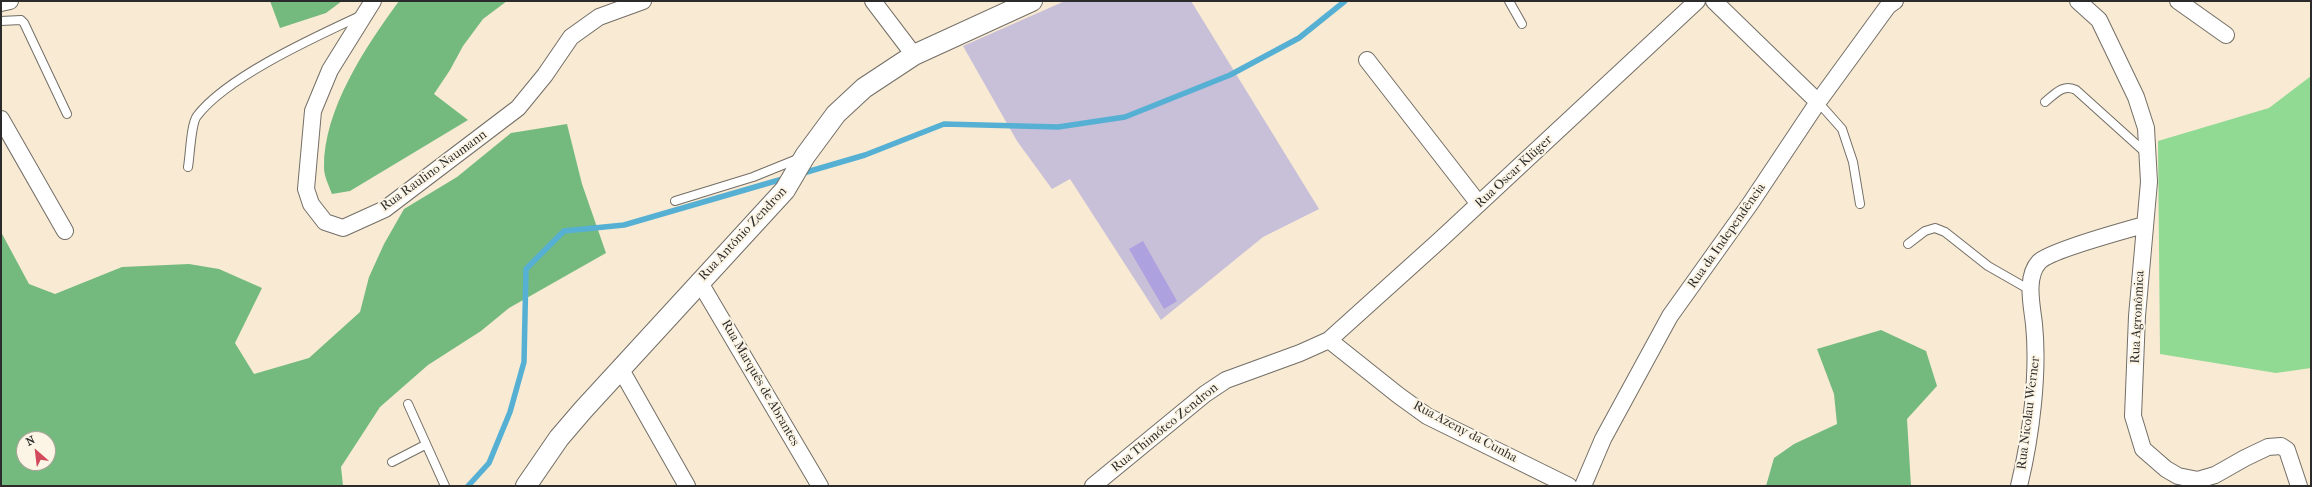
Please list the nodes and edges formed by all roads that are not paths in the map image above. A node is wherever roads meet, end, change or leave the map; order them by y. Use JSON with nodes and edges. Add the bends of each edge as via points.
{"nodes":[{"id":1,"x":10,"y":1,"type":"edge"},
{"id":2,"x":643,"y":1,"type":"edge"},
{"id":3,"x":874,"y":1,"type":"edge"},
{"id":4,"x":1032,"y":1,"type":"edge"},
{"id":5,"x":1509,"y":1,"type":"edge"},
{"id":6,"x":1697,"y":1,"type":"edge"},
{"id":7,"x":1714,"y":1,"type":"edge"},
{"id":8,"x":1895,"y":1,"type":"edge"},
{"id":9,"x":2078,"y":1,"type":"edge"},
{"id":10,"x":2178,"y":1,"type":"edge"},
{"id":11,"x":1,"y":3,"type":"edge"},
{"id":12,"x":370,"y":7,"type":"edge"},
{"id":13,"x":1,"y":21,"type":"edge"},
{"id":14,"x":1522,"y":24,"type":"dead end"},
{"id":15,"x":2226,"y":35,"type":"dead end"},
{"id":16,"x":914,"y":55,"type":"junction"},
{"id":17,"x":1367,"y":60,"type":"dead end"},
{"id":18,"x":1818,"y":102,"type":"junction"},
{"id":19,"x":2044,"y":102,"type":"dead end"},
{"id":20,"x":67,"y":114,"type":"dead end"},
{"id":21,"x":1,"y":119,"type":"edge"},
{"id":22,"x":2149,"y":156,"type":"junction"},
{"id":23,"x":188,"y":167,"type":"dead end"},
{"id":24,"x":797,"y":170,"type":"junction"},
{"id":25,"x":675,"y":201,"type":"dead end"},
{"id":26,"x":1479,"y":204,"type":"junction"},
{"id":27,"x":1860,"y":204,"type":"dead end"},
{"id":28,"x":2144,"y":225,"type":"junction"},
{"id":29,"x":65,"y":231,"type":"dead end"},
{"id":30,"x":1908,"y":244,"type":"dead end"},
{"id":31,"x":699,"y":281,"type":"junction"},
{"id":32,"x":2030,"y":290,"type":"junction"},
{"id":33,"x":1329,"y":340,"type":"junction"},
{"id":34,"x":620,"y":368,"type":"junction"},
{"id":35,"x":408,"y":404,"type":"dead end"},
{"id":36,"x":424,"y":445,"type":"junction"},
{"id":37,"x":392,"y":462,"type":"dead end"},
{"id":38,"x":2232,"y":465,"type":"junction"},
{"id":39,"x":445,"y":486,"type":"edge"},
{"id":40,"x":526,"y":486,"type":"edge"},
{"id":41,"x":687,"y":486,"type":"edge"},
{"id":42,"x":820,"y":486,"type":"edge"},
{"id":43,"x":1093,"y":486,"type":"edge"},
{"id":44,"x":1569,"y":486,"type":"edge"},
{"id":45,"x":1583,"y":486,"type":"edge"},
{"id":46,"x":2019,"y":486,"type":"edge"},
{"id":47,"x":2220,"y":486,"type":"edge"},
{"id":48,"x":2299,"y":486,"type":"edge"}],
"edges":[{"from":1,"to":11,"type":"street"},
{"from":2,"to":12,"type":"street","name":"Rua Raulino Naumann","via":[[599,17],[571,37],[518,108],[385,209],[343,228],[325,222],[311,204],[306,189],[313,111],[330,70]]},
{"from":3,"to":16,"type":"street"},
{"from":4,"to":16,"type":"street","name":"Rua Antônio Zendron"},
{"from":5,"to":14,"type":"lane"},
{"from":6,"to":26,"type":"street","name":"Rua Oscar Klüger"},
{"from":7,"to":18,"type":"street"},
{"from":8,"to":18,"type":"street","name":"Rua da Independência","via":[[1888,6]]},
{"from":9,"to":22,"type":"street","name":"Rua Agronômica","via":[[2099,20],[2117,54],[2136,97],[2146,128]]},
{"from":10,"to":15,"type":"street"},
{"from":12,"to":23,"type":"lane","via":[[223,91],[195,117]]},
{"from":13,"to":20,"type":"lane","via":[[21,20],[24,23]]},
{"from":16,"to":24,"type":"street","name":"Rua Antônio Zendron","via":[[864,88],[836,114]]},
{"from":17,"to":26,"type":"street"},
{"from":18,"to":27,"type":"lane","via":[[1842,129],[1853,162]]},
{"from":18,"to":45,"type":"street","name":"Rua da Independência","via":[[1750,204],[1670,316],[1603,438]]},
{"from":19,"to":22,"type":"lane","via":[[2063,88],[2070,87]]},
{"from":21,"to":29,"type":"street"},
{"from":22,"to":28,"type":"street","name":"Rua Agronômica"},
{"from":24,"to":25,"type":"lane","via":[[753,177]]},
{"from":24,"to":31,"type":"street","name":"Rua Antônio Zendron"},
{"from":26,"to":33,"type":"street","name":"Rua Oscar Klüger"},
{"from":28,"to":32,"type":"street","name":"Rua Nicolau Werner","via":[[2055,253],[2039,261],[2034,270]]},
{"from":28,"to":38,"type":"street","name":"Rua Agronômica","via":[[2132,416],[2143,449],[2178,476],[2198,480],[2216,475]]},
{"from":30,"to":32,"type":"lane","via":[[1926,231],[1935,228],[1945,232],[1988,266]]},
{"from":31,"to":34,"type":"street","name":"Rua Antônio Zendron"},
{"from":31,"to":42,"type":"street","name":"Rua Marquês de Abrantes"},
{"from":32,"to":46,"type":"street","name":"Rua Nicolau Werner","via":[[2036,345],[2035,384]]},
{"from":33,"to":43,"type":"street","name":"Rua Thimóteo Zendron","via":[[1226,380],[1205,394]]},
{"from":33,"to":44,"type":"street","name":"Rua Azeny da Cunha","via":[[1427,416]]},
{"from":34,"to":40,"type":"street","name":"Rua Antônio Zendron","via":[[559,438]]},
{"from":34,"to":41,"type":"street"},
{"from":35,"to":36,"type":"lane"},
{"from":36,"to":37,"type":"lane"},
{"from":36,"to":39,"type":"lane"},
{"from":38,"to":47,"type":"street"},
{"from":38,"to":48,"type":"street","name":"Rua Agronômica","via":[[2268,448],[2281,446],[2287,450]]}]}
